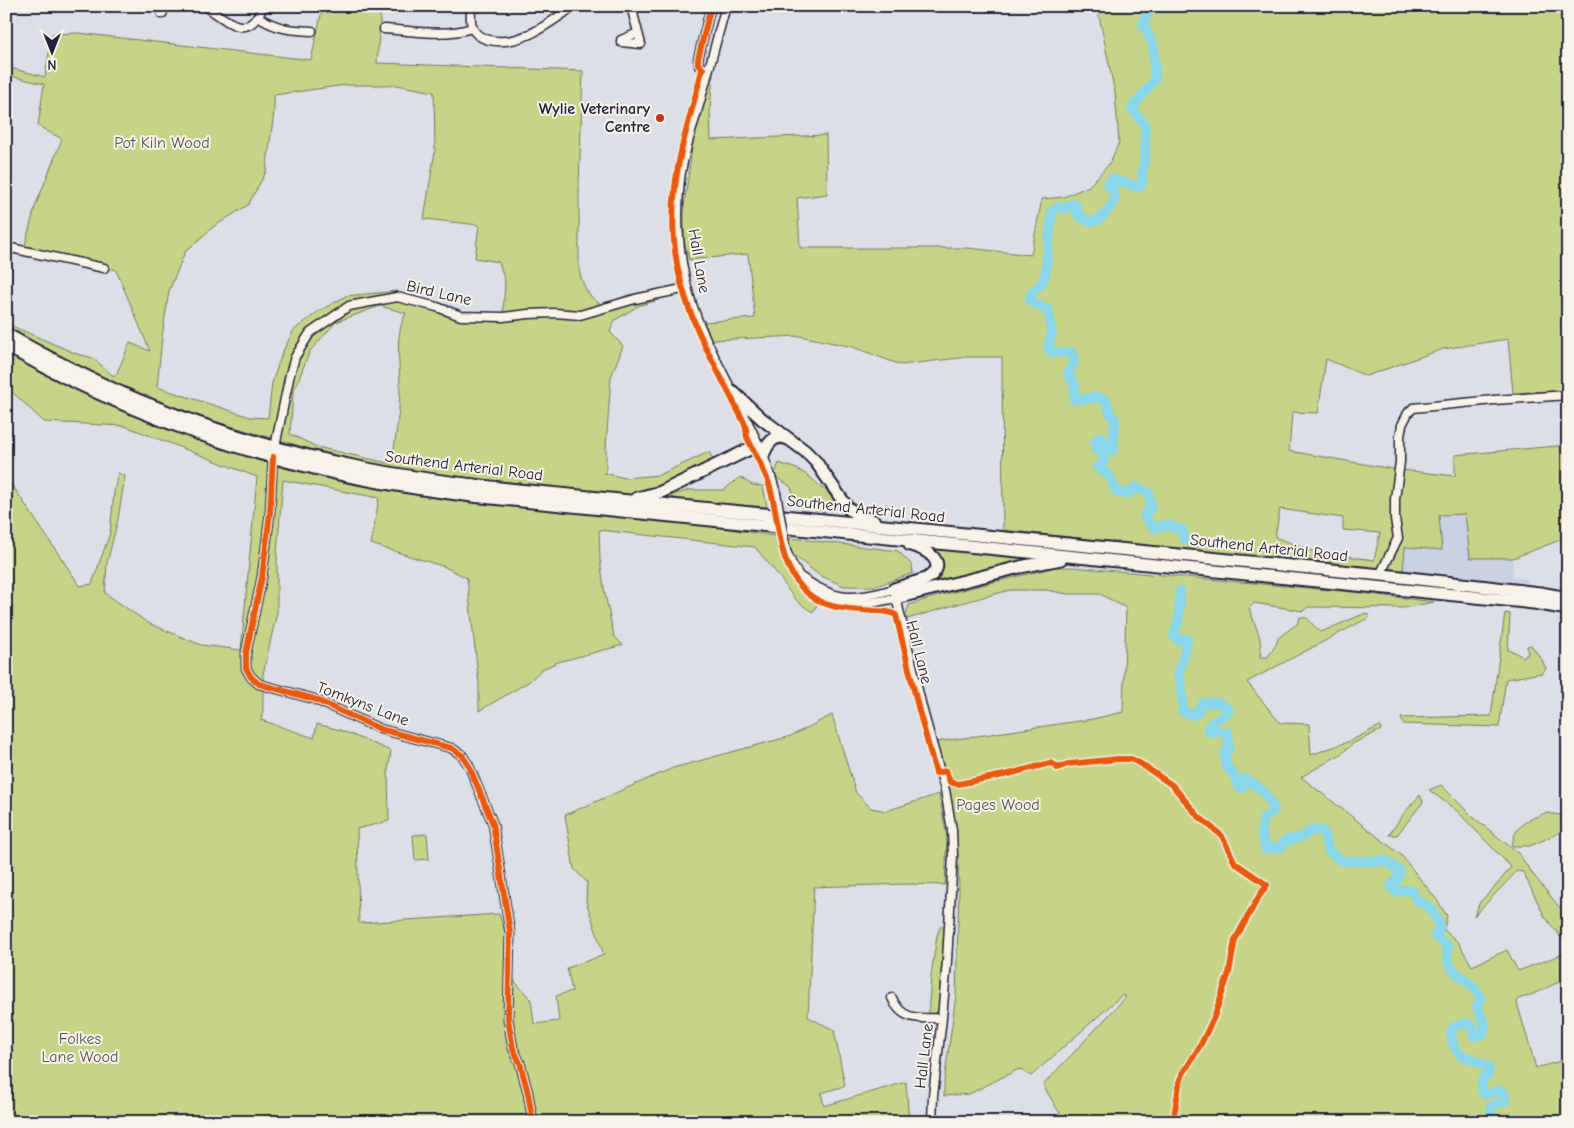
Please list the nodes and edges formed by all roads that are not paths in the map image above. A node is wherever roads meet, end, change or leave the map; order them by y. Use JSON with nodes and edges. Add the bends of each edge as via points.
{"nodes":[{"id":1,"x":166,"y":6,"type":"edge"},
{"id":2,"x":205,"y":6,"type":"edge"},
{"id":3,"x":263,"y":6,"type":"edge"},
{"id":4,"x":471,"y":6,"type":"edge"},
{"id":5,"x":574,"y":6,"type":"edge"},
{"id":6,"x":632,"y":6,"type":"edge"},
{"id":7,"x":711,"y":6,"type":"edge"},
{"id":8,"x":726,"y":6,"type":"edge"},
{"id":9,"x":162,"y":14,"type":"dead end"},
{"id":10,"x":258,"y":17,"type":"junction"},
{"id":11,"x":472,"y":28,"type":"junction"},
{"id":12,"x":384,"y":29,"type":"dead end"},
{"id":13,"x":312,"y":31,"type":"dead end"},
{"id":14,"x":638,"y":33,"type":"dead end"},
{"id":15,"x":708,"y":70,"type":"junction"},
{"id":16,"x":6,"y":247,"type":"edge"},
{"id":17,"x":104,"y":268,"type":"dead end"},
{"id":18,"x":687,"y":288,"type":"junction"},
{"id":19,"x":6,"y":334,"type":"edge"},
{"id":20,"x":6,"y":346,"type":"edge"},
{"id":21,"x":732,"y":391,"type":"junction"},
{"id":22,"x":1568,"y":396,"type":"edge"},
{"id":23,"x":792,"y":441,"type":"junction"},
{"id":24,"x":760,"y":450,"type":"junction"},
{"id":25,"x":274,"y":452,"type":"junction"},
{"id":26,"x":619,"y":500,"type":"junction"},
{"id":27,"x":908,"y":529,"type":"junction"},
{"id":28,"x":846,"y":533,"type":"junction"},
{"id":29,"x":1085,"y":558,"type":"junction"},
{"id":30,"x":1380,"y":575,"type":"junction"},
{"id":31,"x":799,"y":576,"type":"junction"},
{"id":32,"x":895,"y":593,"type":"junction"},
{"id":33,"x":1568,"y":598,"type":"edge"},
{"id":34,"x":880,"y":601,"type":"junction"},
{"id":35,"x":1568,"y":609,"type":"edge"},
{"id":36,"x":899,"y":610,"type":"junction"},
{"id":37,"x":892,"y":998,"type":"dead end"},
{"id":38,"x":942,"y":1018,"type":"junction"},
{"id":39,"x":533,"y":1122,"type":"edge"},
{"id":40,"x":932,"y":1122,"type":"edge"}],
"edges":[{"from":1,"to":9,"type":"street"},
{"from":2,"to":10,"type":"street","via":[[241,27],[251,25]]},
{"from":3,"to":10,"type":"street"},
{"from":4,"to":11,"type":"street"},
{"from":5,"to":11,"type":"street","via":[[533,33],[514,40],[486,39]]},
{"from":6,"to":14,"type":"street"},
{"from":7,"to":15,"type":"street","via":[[698,59],[699,66]]},
{"from":8,"to":15,"type":"street","name":"Hall Lane"},
{"from":10,"to":13,"type":"street","via":[[282,29]]},
{"from":11,"to":12,"type":"street","via":[[437,33]]},
{"from":15,"to":18,"type":"street","name":"Hall Lane","via":[[680,184],[678,236]]},
{"from":16,"to":17,"type":"street"},
{"from":18,"to":21,"type":"street","name":"Hall Lane","via":[[698,320]]},
{"from":18,"to":25,"type":"street","name":"Bird Lane","via":[[621,302],[580,315],[462,316],[397,297],[349,306],[310,333],[295,357]]},
{"from":19,"to":25,"type":"highway","name":"Southend Arterial Road","via":[[137,400]]},
{"from":20,"to":25,"type":"highway","name":"Southend Arterial Road","via":[[57,374],[156,418]]},
{"from":21,"to":23,"type":"highway"},
{"from":21,"to":24,"type":"street","name":"Hall Lane"},
{"from":22,"to":30,"type":"street","via":[[1413,408],[1402,425],[1400,436],[1395,499],[1398,538]]},
{"from":23,"to":24,"type":"highway","via":[[774,438]]},
{"from":23,"to":27,"type":"highway","via":[[816,462],[852,512]]},
{"from":24,"to":26,"type":"highway","via":[[661,492]]},
{"from":24,"to":31,"type":"street","name":"Hall Lane","bridge":true,"via":[[776,493],[786,551]]},
{"from":25,"to":26,"type":"highway","name":"Southend Arterial Road","via":[[416,478]]},
{"from":25,"to":28,"type":"highway","name":"Southend Arterial Road","via":[[370,480],[462,495]]},
{"from":25,"to":39,"type":"street","name":"Tomkyns Lane","via":[[262,577],[246,653],[246,668],[259,684],[314,699],[380,729],[451,748],[462,755],[469,766],[493,824],[510,932],[508,1019]]},
{"from":26,"to":27,"type":"highway","name":"Southend Arterial Road"},
{"from":27,"to":30,"type":"highway","name":"Southend Arterial Road"},
{"from":28,"to":29,"type":"highway","name":"Southend Arterial Road"},
{"from":28,"to":32,"type":"highway","via":[[916,546],[934,556],[936,565],[931,576]]},
{"from":29,"to":32,"type":"highway","via":[[1042,562]]},
{"from":29,"to":35,"type":"highway","name":"Southend Arterial Road"},
{"from":30,"to":33,"type":"highway","name":"Southend Arterial Road"},
{"from":31,"to":32,"type":"street","name":"Hall Lane","via":[[824,592],[844,598]]},
{"from":31,"to":34,"type":"street","name":"Hall Lane","via":[[812,592],[832,602],[852,605]]},
{"from":32,"to":34,"type":"street","name":"Hall Lane"},
{"from":32,"to":36,"type":"street","name":"Hall Lane"},
{"from":34,"to":36,"type":"street","name":"Hall Lane","via":[[891,603]]},
{"from":36,"to":38,"type":"street","name":"Hall Lane","via":[[950,817],[953,856]]},
{"from":37,"to":38,"type":"street","via":[[904,1014]]},
{"from":38,"to":40,"type":"street","name":"Hall Lane"}]}
